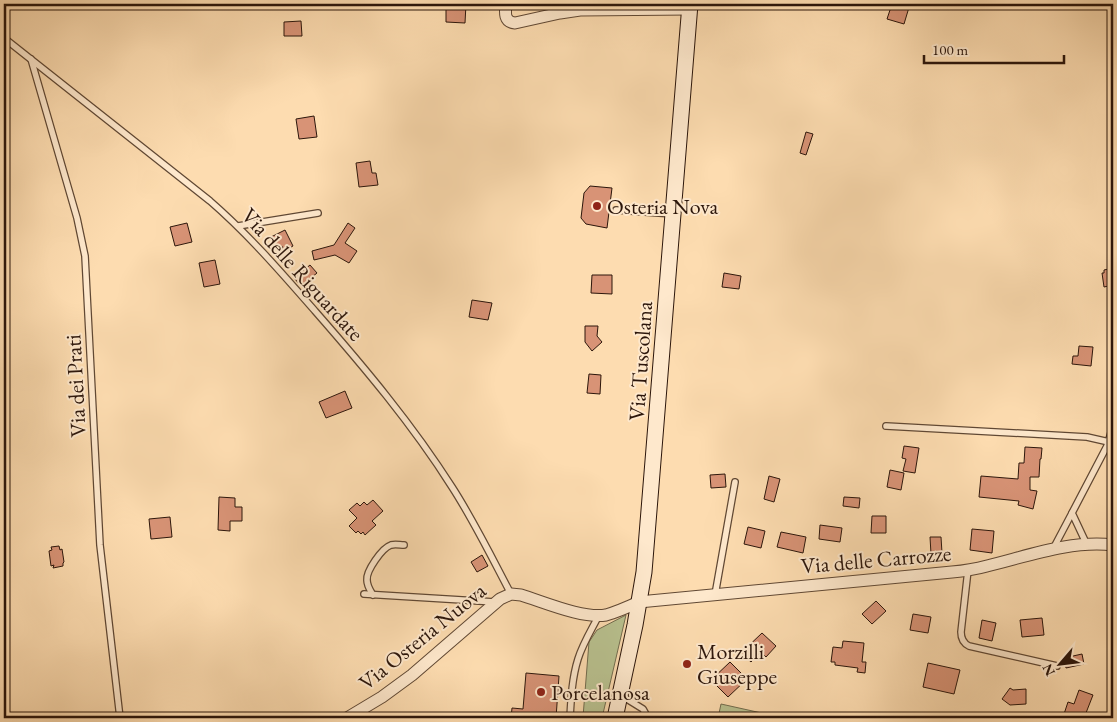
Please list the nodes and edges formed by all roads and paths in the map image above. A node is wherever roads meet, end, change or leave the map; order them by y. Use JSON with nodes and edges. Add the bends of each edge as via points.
{"nodes":[{"id":1,"x":506,"y":4,"type":"edge"},
{"id":2,"x":690,"y":7,"type":"edge"},
{"id":3,"x":4,"y":38,"type":"edge"},
{"id":4,"x":31,"y":59,"type":"junction"},
{"id":5,"x":616,"y":210,"type":"dead end"},
{"id":6,"x":318,"y":213,"type":"dead end"},
{"id":7,"x":673,"y":214,"type":"junction"},
{"id":8,"x":238,"y":226,"type":"junction"},
{"id":9,"x":886,"y":426,"type":"dead end"},
{"id":10,"x":1113,"y":426,"type":"edge"},
{"id":11,"x":1108,"y":442,"type":"junction"},
{"id":12,"x":735,"y":482,"type":"dead end"},
{"id":13,"x":1072,"y":513,"type":"junction"},
{"id":14,"x":404,"y":545,"type":"dead end"},
{"id":15,"x":1087,"y":545,"type":"junction"},
{"id":16,"x":1113,"y":545,"type":"edge"},
{"id":17,"x":1053,"y":550,"type":"junction"},
{"id":18,"x":968,"y":570,"type":"junction"},
{"id":19,"x":364,"y":594,"type":"dead end"},
{"id":20,"x":511,"y":594,"type":"junction"},
{"id":21,"x":373,"y":595,"type":"junction"},
{"id":22,"x":715,"y":595,"type":"junction"},
{"id":23,"x":497,"y":602,"type":"junction"},
{"id":24,"x":639,"y":602,"type":"junction"},
{"id":25,"x":599,"y":615,"type":"junction"},
{"id":26,"x":1057,"y":666,"type":"dead end"},
{"id":27,"x":620,"y":695,"type":"junction"},
{"id":28,"x":120,"y":718,"type":"edge"},
{"id":29,"x":347,"y":718,"type":"edge"},
{"id":30,"x":570,"y":718,"type":"edge"},
{"id":31,"x":615,"y":718,"type":"edge"},
{"id":32,"x":648,"y":718,"type":"edge"}],
"edges":[{"from":1,"to":2,"type":"street","via":[[506,18],[515,23],[580,10]]},
{"from":2,"to":7,"type":"main road","name":"Via Tuscolana"},
{"from":3,"to":4,"type":"lane","name":"Via delle Riguardate"},
{"from":4,"to":8,"type":"lane","name":"Via delle Riguardate"},
{"from":4,"to":28,"type":"lane","name":"Via dei Prati","via":[[85,256],[100,545]]},
{"from":5,"to":7,"type":"lane"},
{"from":6,"to":8,"type":"lane"},
{"from":7,"to":24,"type":"main road","name":"Via Tuscolana","via":[[650,510]]},
{"from":8,"to":20,"type":"lane","name":"Via delle Riguardate","via":[[356,358],[424,445],[468,512]]},
{"from":9,"to":11,"type":"lane","via":[[1086,437]]},
{"from":10,"to":11,"type":"lane"},
{"from":11,"to":13,"type":"lane"},
{"from":12,"to":22,"type":"lane"},
{"from":13,"to":15,"type":"lane"},
{"from":13,"to":17,"type":"lane"},
{"from":14,"to":21,"type":"lane","via":[[386,548],[371,567],[367,578]]},
{"from":15,"to":16,"type":"street","name":"Via delle Carrozze"},
{"from":15,"to":17,"type":"street","name":"Via delle Carrozze"},
{"from":17,"to":18,"type":"street","name":"Via delle Carrozze"},
{"from":18,"to":22,"type":"street","name":"Via delle Carrozze"},
{"from":18,"to":26,"type":"lane","via":[[961,632],[965,643]]},
{"from":19,"to":21,"type":"lane"},
{"from":20,"to":23,"type":"street","name":"Via Osteria Nuova"},
{"from":20,"to":25,"type":"street","name":"Via Osteria Nuova"},
{"from":21,"to":23,"type":"lane"},
{"from":22,"to":24,"type":"street","name":"Via delle Carrozze"},
{"from":23,"to":29,"type":"street","name":"Via Osteria Nuova","via":[[404,682]]},
{"from":24,"to":25,"type":"street","name":"Via Osteria Nuova"},
{"from":24,"to":27,"type":"main road","name":"Via Tuscolana"},
{"from":25,"to":30,"type":"lane","via":[[577,664]]},
{"from":27,"to":31,"type":"main road","name":"Via Tuscolana"},
{"from":27,"to":32,"type":"lane","via":[[643,709]]}]}
